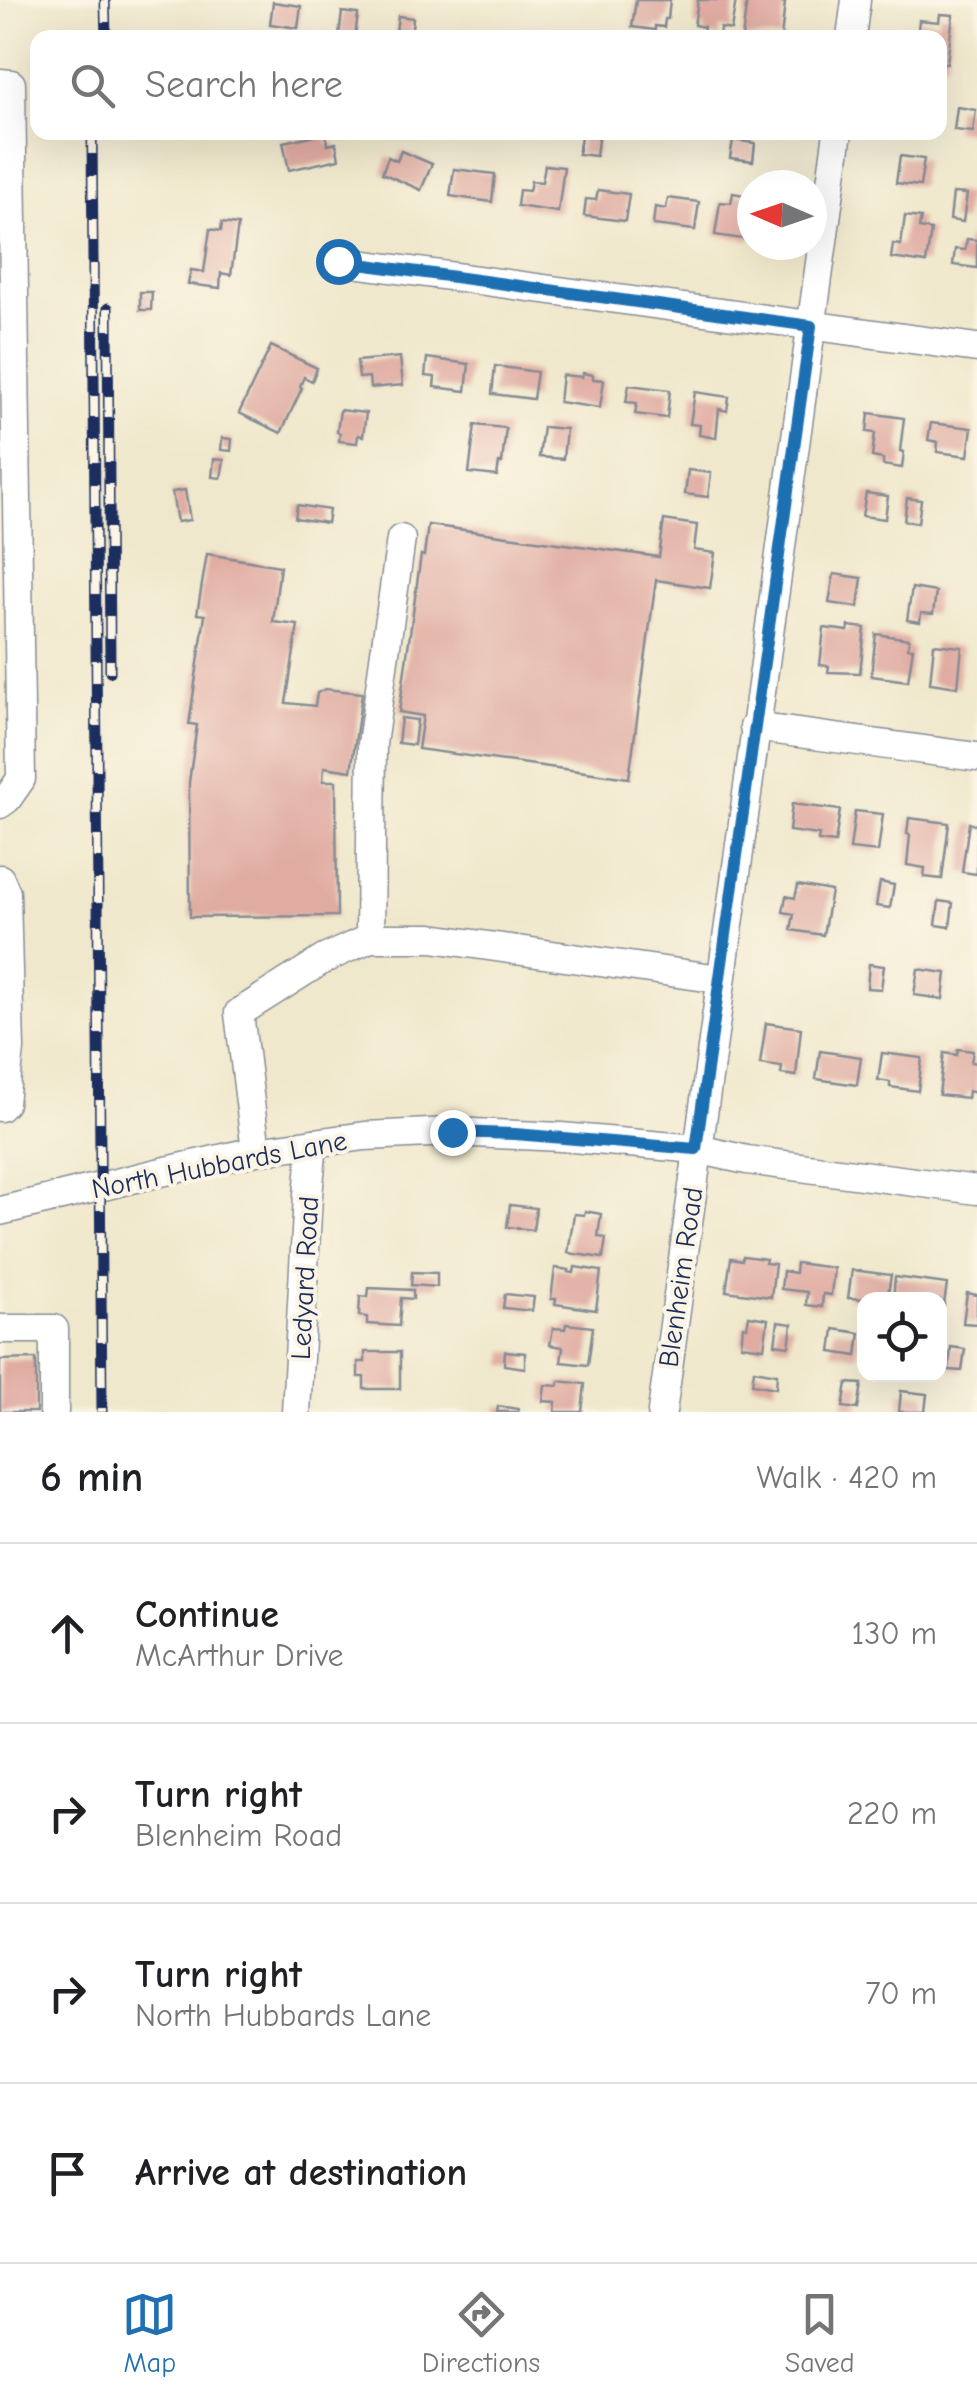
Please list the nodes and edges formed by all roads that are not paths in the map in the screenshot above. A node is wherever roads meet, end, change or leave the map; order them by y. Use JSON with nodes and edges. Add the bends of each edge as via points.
{"nodes":[{"id":1,"x":856,"y":0,"type":"edge"},
{"id":2,"x":852,"y":30,"type":"edge"},
{"id":3,"x":0,"y":83,"type":"edge"},
{"id":4,"x":837,"y":140,"type":"edge"},
{"id":5,"x":338,"y":261,"type":"dead end"},
{"id":6,"x":811,"y":326,"type":"junction"},
{"id":7,"x":977,"y":348,"type":"edge"},
{"id":8,"x":402,"y":538,"type":"dead end"},
{"id":9,"x":754,"y":727,"type":"junction"},
{"id":10,"x":977,"y":757,"type":"edge"},
{"id":11,"x":0,"y":804,"type":"edge"},
{"id":12,"x":0,"y":879,"type":"edge"},
{"id":13,"x":370,"y":938,"type":"junction"},
{"id":14,"x":720,"y":979,"type":"junction"},
{"id":15,"x":5,"y":1050,"type":"edge"},
{"id":16,"x":0,"y":1107,"type":"edge"},
{"id":17,"x":313,"y":1143,"type":"junction"},
{"id":18,"x":696,"y":1149,"type":"junction"},
{"id":19,"x":256,"y":1152,"type":"junction"},
{"id":20,"x":977,"y":1190,"type":"edge"},
{"id":21,"x":0,"y":1211,"type":"edge"},
{"id":22,"x":0,"y":1329,"type":"edge"},
{"id":23,"x":54,"y":1412,"type":"edge"},
{"id":24,"x":296,"y":1412,"type":"edge"},
{"id":25,"x":662,"y":1412,"type":"edge"}],
"edges":[{"from":1,"to":2,"type":"street"},
{"from":3,"to":11,"type":"street","via":[[11,84],[21,779]]},
{"from":4,"to":6,"type":"street","name":"Blenheim Road"},
{"from":5,"to":6,"type":"street"},
{"from":6,"to":7,"type":"street"},
{"from":6,"to":9,"type":"street","name":"Blenheim Road"},
{"from":8,"to":13,"type":"street","via":[[372,744]]},
{"from":9,"to":10,"type":"street"},
{"from":9,"to":14,"type":"street","name":"Blenheim Road"},
{"from":12,"to":15,"type":"street","via":[[6,893]]},
{"from":13,"to":14,"type":"street","via":[[432,938]]},
{"from":13,"to":19,"type":"street","via":[[239,1014]]},
{"from":14,"to":18,"type":"street","name":"Blenheim Road"},
{"from":15,"to":16,"type":"street"},
{"from":17,"to":18,"type":"street","name":"North Hubbards Lane","via":[[452,1132]]},
{"from":17,"to":19,"type":"street","name":"North Hubbards Lane"},
{"from":17,"to":24,"type":"street","name":"Ledyard Road"},
{"from":18,"to":20,"type":"street","name":"North Hubbards Lane"},
{"from":18,"to":25,"type":"street","name":"Blenheim Road"},
{"from":19,"to":21,"type":"street","name":"North Hubbards Lane"},
{"from":22,"to":23,"type":"street","via":[[54,1329]]}]}
